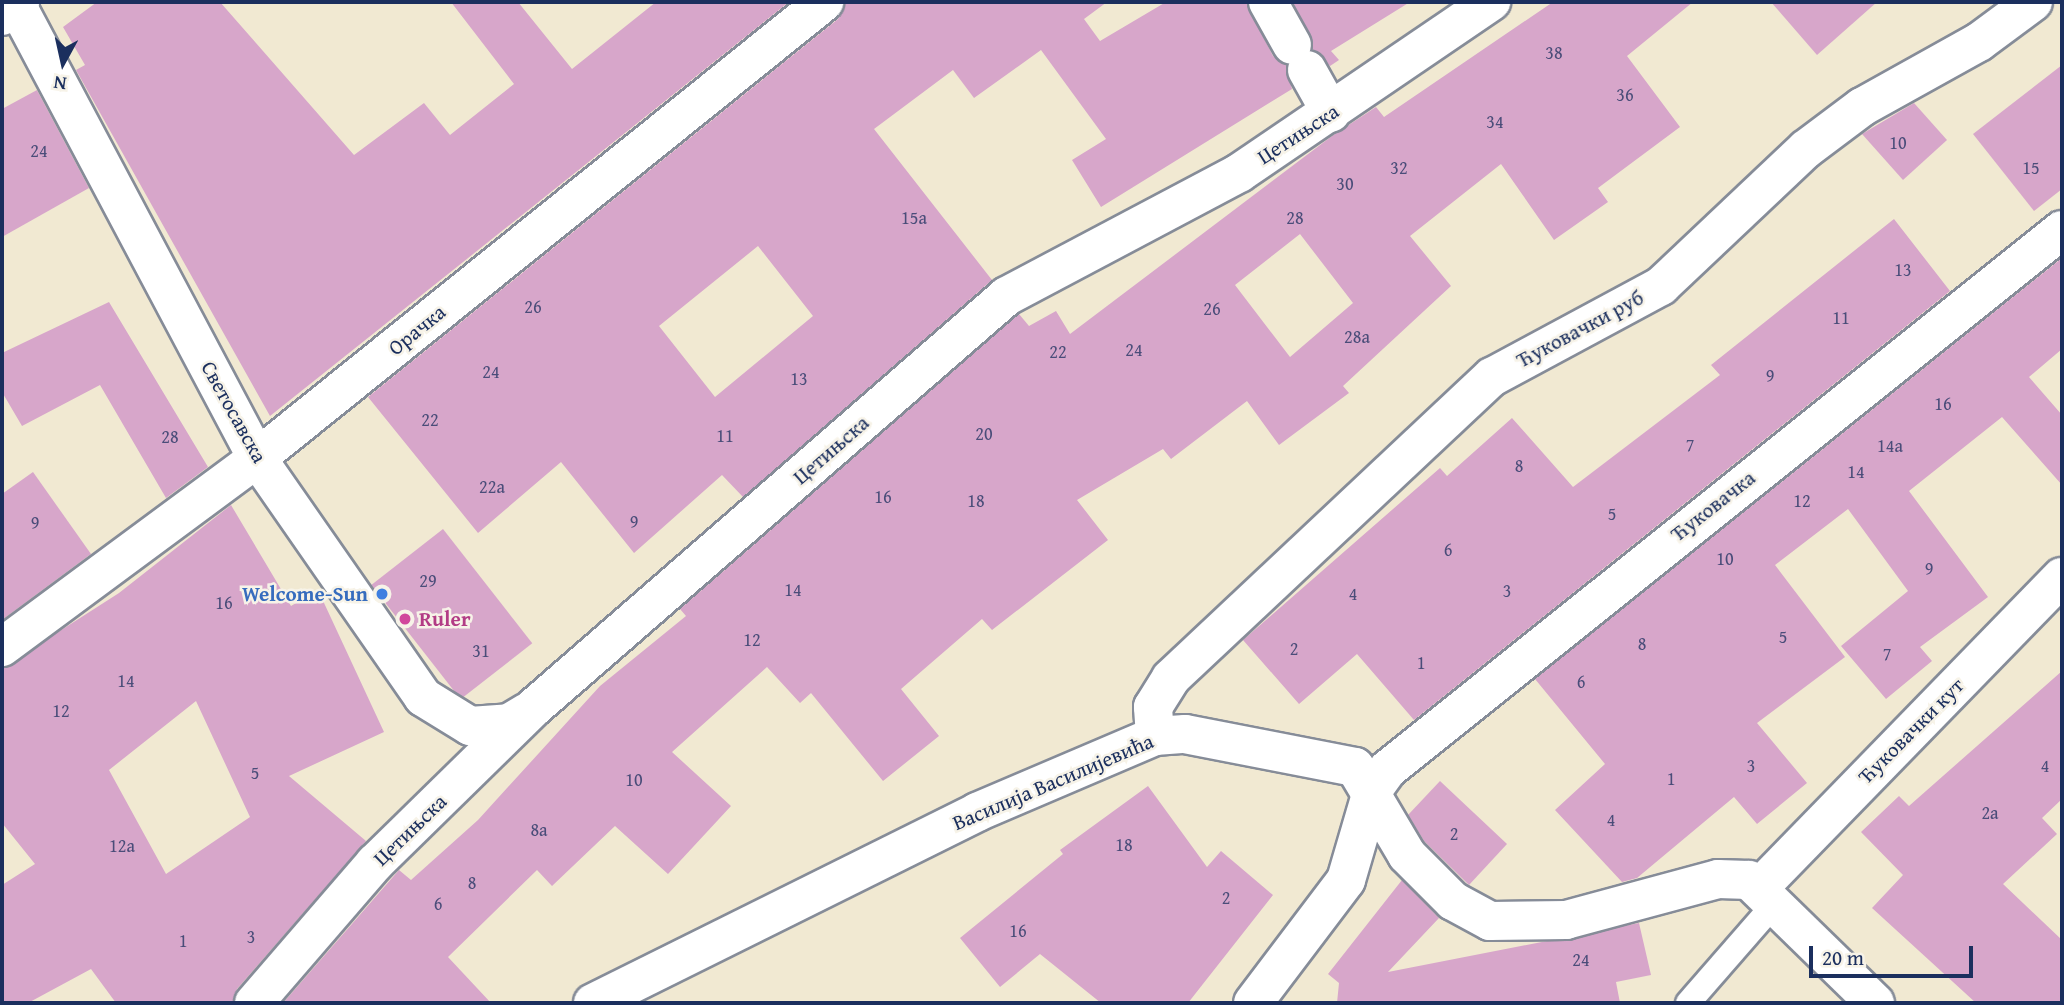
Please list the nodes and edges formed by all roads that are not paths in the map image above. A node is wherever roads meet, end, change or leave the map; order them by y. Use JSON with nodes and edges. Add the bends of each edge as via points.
{"nodes":[{"id":1,"x":824,"y":2,"type":"edge"},
{"id":2,"x":1268,"y":2,"type":"edge"},
{"id":3,"x":1491,"y":2,"type":"edge"},
{"id":4,"x":2032,"y":2,"type":"edge"},
{"id":5,"x":14,"y":6,"type":"edge"},
{"id":6,"x":1331,"y":113,"type":"junction"},
{"id":7,"x":2062,"y":230,"type":"edge"},
{"id":8,"x":257,"y":457,"type":"junction"},
{"id":9,"x":2062,"y":577,"type":"edge"},
{"id":10,"x":2,"y":648,"type":"edge"},
{"id":11,"x":532,"y":709,"type":"junction"},
{"id":12,"x":1155,"y":736,"type":"junction"},
{"id":13,"x":1372,"y":791,"type":"junction"},
{"id":14,"x":1769,"y":894,"type":"junction"},
{"id":15,"x":254,"y":1003,"type":"edge"},
{"id":16,"x":593,"y":1003,"type":"edge"},
{"id":17,"x":1253,"y":1003,"type":"edge"},
{"id":18,"x":1688,"y":1003,"type":"edge"},
{"id":19,"x":1875,"y":1003,"type":"edge"}],
"edges":[{"from":1,"to":8,"type":"street","name":"Орачка"},
{"from":2,"to":6,"type":"street"},
{"from":3,"to":6,"type":"street","name":"Цетињска"},
{"from":4,"to":12,"type":"street","name":"Ћуковачки руб","via":[[1817,141],[1769,179],[1661,286],[1492,377],[1171,678],[1153,707]]},
{"from":5,"to":8,"type":"street","name":"Светосавска"},
{"from":6,"to":11,"type":"street","name":"Цетињска","via":[[1238,173],[1007,296]]},
{"from":7,"to":13,"type":"street","name":"Ћуковачка","via":[[1418,740]]},
{"from":8,"to":10,"type":"street","name":"Орачка"},
{"from":8,"to":11,"type":"street","name":"Светосавска","via":[[423,696],[470,726],[509,723]]},
{"from":9,"to":14,"type":"street","name":"Ћуковачки кут"},
{"from":11,"to":15,"type":"street","name":"Цетињска","via":[[375,863]]},
{"from":12,"to":13,"type":"street","name":"Василија Василијевића","via":[[1185,734],[1335,760],[1354,767]]},
{"from":12,"to":16,"type":"street","name":"Василија Василијевића","via":[[800,895]]},
{"from":13,"to":14,"type":"street","name":"Василија Василијевића","via":[[1407,855],[1429,878],[1471,913],[1506,925],[1566,920],[1718,878]]},
{"from":13,"to":17,"type":"street","via":[[1346,880]]},
{"from":14,"to":18,"type":"lane"},
{"from":14,"to":19,"type":"street"}]}
